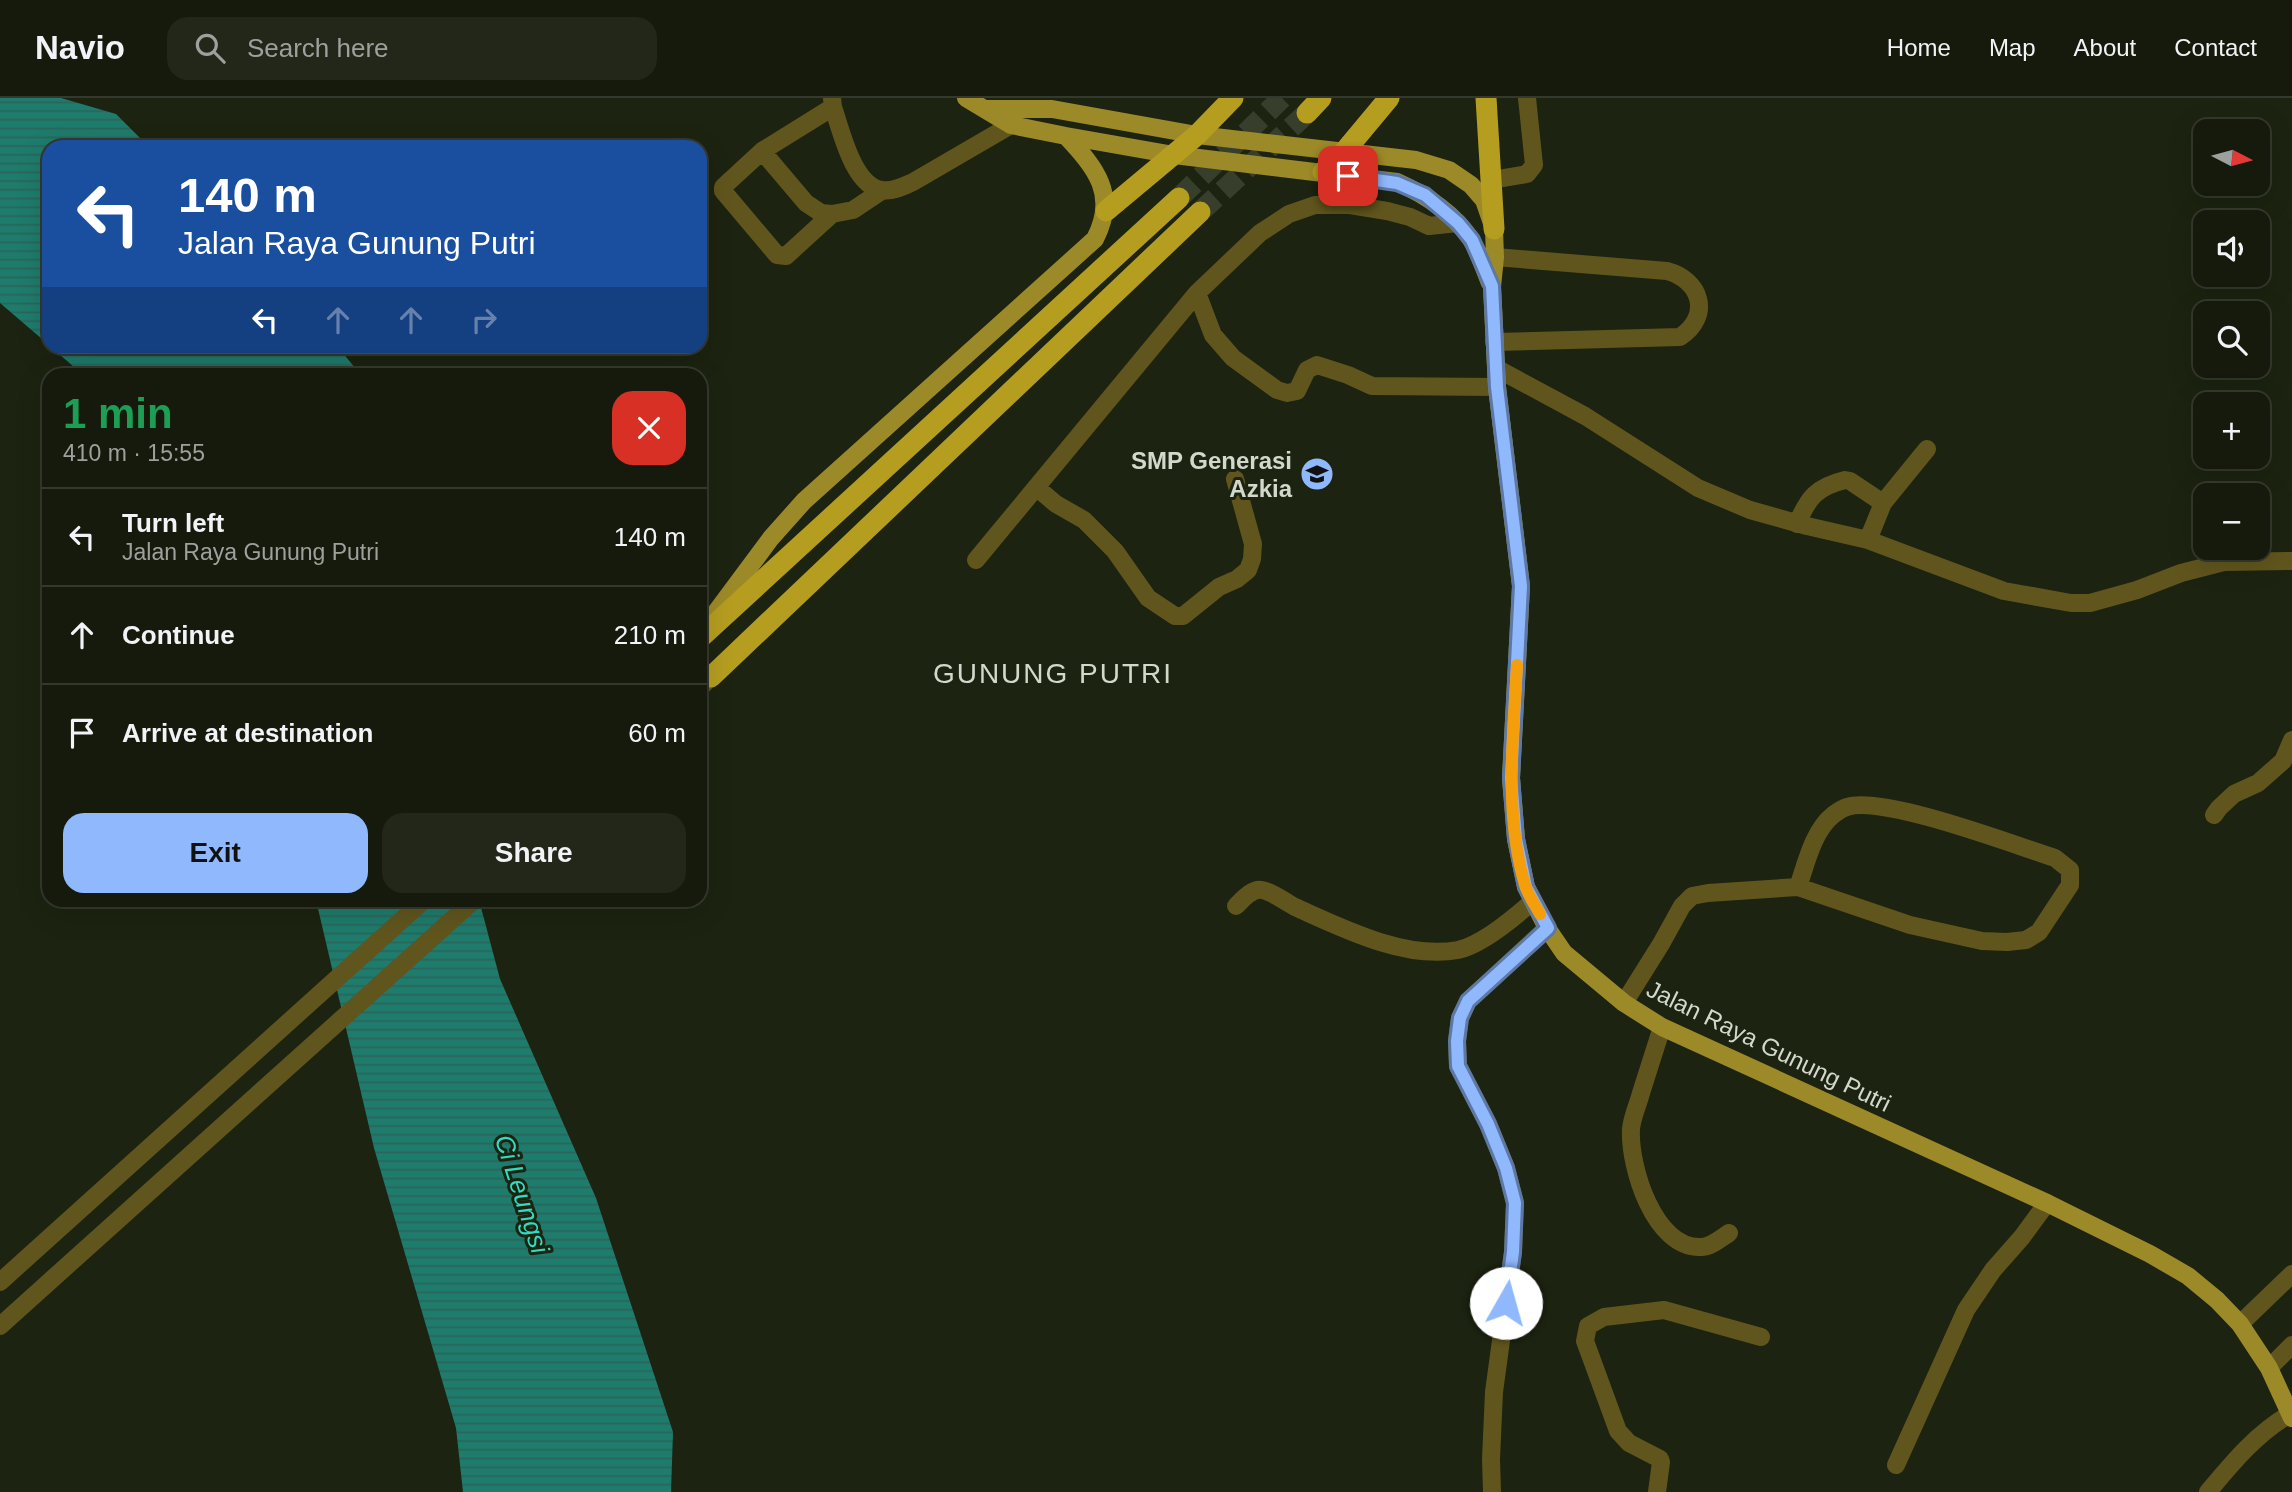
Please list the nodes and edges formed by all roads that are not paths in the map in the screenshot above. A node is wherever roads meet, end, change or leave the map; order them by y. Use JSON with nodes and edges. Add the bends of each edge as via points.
{"nodes":[{"id":1,"x":966,"y":98,"type":"edge"},
{"id":2,"x":1233,"y":98,"type":"edge"},
{"id":3,"x":1388,"y":98,"type":"edge"},
{"id":4,"x":1486,"y":98,"type":"edge"},
{"id":5,"x":1527,"y":98,"type":"edge"},
{"id":6,"x":833,"y":103,"type":"edge"},
{"id":7,"x":986,"y":109,"type":"junction"},
{"id":8,"x":1012,"y":125,"type":"junction"},
{"id":9,"x":1197,"y":135,"type":"junction"},
{"id":10,"x":1066,"y":136,"type":"junction"},
{"id":11,"x":762,"y":151,"type":"junction"},
{"id":12,"x":1344,"y":152,"type":"junction"},
{"id":13,"x":1174,"y":155,"type":"junction"},
{"id":14,"x":1324,"y":172,"type":"junction"},
{"id":15,"x":1492,"y":180,"type":"junction"},
{"id":16,"x":883,"y":190,"type":"junction"},
{"id":17,"x":1179,"y":198,"type":"tunnel mouth"},
{"id":18,"x":1106,"y":211,"type":"junction"},
{"id":19,"x":1200,"y":212,"type":"tunnel mouth"},
{"id":20,"x":832,"y":214,"type":"junction"},
{"id":21,"x":1458,"y":223,"type":"junction"},
{"id":22,"x":1494,"y":229,"type":"junction"},
{"id":23,"x":1495,"y":257,"type":"junction"},
{"id":24,"x":1492,"y":286,"type":"junction"},
{"id":25,"x":1197,"y":293,"type":"junction"},
{"id":26,"x":1494,"y":342,"type":"junction"},
{"id":27,"x":1497,"y":378,"type":"junction"},
{"id":28,"x":1927,"y":449,"type":"dead end"},
{"id":29,"x":1235,"y":479,"type":"dead end"},
{"id":30,"x":1036,"y":487,"type":"junction"},
{"id":31,"x":1883,"y":503,"type":"junction"},
{"id":32,"x":1797,"y":524,"type":"junction"},
{"id":33,"x":1868,"y":540,"type":"junction"},
{"id":34,"x":976,"y":560,"type":"dead end"},
{"id":35,"x":2292,"y":561,"type":"edge"},
{"id":36,"x":707,"y":626,"type":"edge"},
{"id":37,"x":707,"y":630,"type":"edge"},
{"id":38,"x":707,"y":682,"type":"edge"},
{"id":39,"x":2292,"y":740,"type":"edge"},
{"id":40,"x":2214,"y":815,"type":"dead end"},
{"id":41,"x":1798,"y":887,"type":"junction"},
{"id":42,"x":1533,"y":901,"type":"junction"},
{"id":43,"x":1236,"y":906,"type":"dead end"},
{"id":44,"x":416,"y":907,"type":"edge"},
{"id":45,"x":466,"y":907,"type":"edge"},
{"id":46,"x":1548,"y":928,"type":"junction"},
{"id":47,"x":1624,"y":1003,"type":"junction"},
{"id":48,"x":1662,"y":1027,"type":"junction"},
{"id":49,"x":2047,"y":1203,"type":"junction"},
{"id":50,"x":1729,"y":1233,"type":"dead end"},
{"id":51,"x":2292,"y":1274,"type":"edge"},
{"id":52,"x":0,"y":1282,"type":"edge"},
{"id":53,"x":2240,"y":1324,"type":"junction"},
{"id":54,"x":0,"y":1326,"type":"edge"},
{"id":55,"x":1761,"y":1337,"type":"dead end"},
{"id":56,"x":2292,"y":1345,"type":"edge"},
{"id":57,"x":2269,"y":1368,"type":"junction"},
{"id":58,"x":2291,"y":1416,"type":"edge"},
{"id":59,"x":1896,"y":1465,"type":"dead end"},
{"id":60,"x":1492,"y":1492,"type":"edge"},
{"id":61,"x":1657,"y":1492,"type":"edge"},
{"id":62,"x":2208,"y":1492,"type":"edge"}],
"edges":[{"from":1,"to":7,"type":"main road"},
{"from":2,"to":9,"type":"highway"},
{"from":3,"to":12,"type":"highway"},
{"from":4,"to":15,"type":"highway"},
{"from":5,"to":15,"type":"street","via":[[1534,165],[1527,174]]},
{"from":6,"to":11,"type":"street"},
{"from":6,"to":16,"type":"street","via":[[852,163],[870,186]]},
{"from":7,"to":8,"type":"main road"},
{"from":7,"to":9,"type":"main road","via":[[1052,109]]},
{"from":8,"to":10,"type":"main road"},
{"from":8,"to":16,"type":"street","via":[[914,182]]},
{"from":9,"to":12,"type":"main road"},
{"from":9,"to":13,"type":"highway"},
{"from":10,"to":13,"type":"main road"},
{"from":10,"to":18,"type":"main road","via":[[1090,162]]},
{"from":11,"to":20,"type":"street","via":[[813,209]]},
{"from":11,"to":20,"type":"street","via":[[723,191],[777,256],[786,256]]},
{"from":12,"to":14,"type":"highway"},
{"from":12,"to":22,"type":"main road","via":[[1416,160],[1449,170],[1484,200]]},
{"from":13,"to":14,"type":"main road"},
{"from":13,"to":18,"type":"highway"},
{"from":14,"to":21,"type":"main road","via":[[1397,183],[1425,195]]},
{"from":15,"to":22,"type":"highway"},
{"from":16,"to":20,"type":"street","via":[[853,210]]},
{"from":17,"to":37,"type":"highway"},
{"from":18,"to":36,"type":"main road","via":[[1095,239],[804,501]]},
{"from":19,"to":38,"type":"highway"},
{"from":21,"to":24,"type":"main road","via":[[1472,240]]},
{"from":21,"to":25,"type":"street","via":[[1429,226],[1387,211],[1315,205],[1289,214],[1260,233]]},
{"from":22,"to":23,"type":"main road"},
{"from":23,"to":24,"type":"main road"},
{"from":23,"to":26,"type":"street","via":[[1667,271],[1687,279],[1699,304],[1695,322],[1680,337]]},
{"from":24,"to":26,"type":"main road","name":"Jalan Raya Gunung Putri"},
{"from":25,"to":27,"type":"street","via":[[1213,335],[1233,358],[1287,393],[1297,391],[1307,370],[1317,365],[1372,386]]},
{"from":25,"to":30,"type":"street"},
{"from":26,"to":27,"type":"main road","name":"Jalan Raya Gunung Putri"},
{"from":27,"to":32,"type":"street","via":[[1585,416],[1698,488]]},
{"from":27,"to":42,"type":"main road","name":"Jalan Raya Gunung Putri","via":[[1521,586],[1511,778],[1516,839]]},
{"from":28,"to":31,"type":"street"},
{"from":29,"to":30,"type":"street","via":[[1253,544],[1248,570],[1183,616],[1175,616],[1148,598],[1115,551],[1084,520]]},
{"from":30,"to":34,"type":"street"},
{"from":31,"to":32,"type":"street","via":[[1850,481],[1839,481],[1812,495]]},
{"from":31,"to":33,"type":"street"},
{"from":32,"to":33,"type":"street"},
{"from":33,"to":35,"type":"street","via":[[2004,591],[2071,603],[2090,603],[2224,562]]},
{"from":39,"to":40,"type":"street","via":[[2284,761],[2258,783],[2234,794]]},
{"from":41,"to":41,"type":"street","via":[[1824,824],[1848,806],[1895,808],[1921,815],[2055,858],[2070,870],[2070,885],[2039,932],[2026,940],[2007,942],[1910,925]]},
{"from":41,"to":47,"type":"street","via":[[1692,896],[1682,905]]},
{"from":42,"to":43,"type":"street","via":[[1503,927],[1461,950],[1431,953],[1377,940],[1263,890],[1255,890]]},
{"from":42,"to":46,"type":"main road","name":"Jalan Raya Gunung Putri"},
{"from":44,"to":52,"type":"street"},
{"from":45,"to":54,"type":"street"},
{"from":46,"to":47,"type":"main road","name":"Jalan Raya Gunung Putri","via":[[1564,953]]},
{"from":46,"to":60,"type":"street","via":[[1468,1001],[1457,1041],[1458,1066],[1488,1124],[1515,1203],[1494,1392]]},
{"from":47,"to":48,"type":"main road","name":"Jalan Raya Gunung Putri"},
{"from":48,"to":49,"type":"main road","name":"Jalan Raya Gunung Putri"},
{"from":48,"to":50,"type":"street","via":[[1631,1126],[1637,1175],[1654,1216],[1674,1238],[1699,1248]]},
{"from":49,"to":53,"type":"main road","name":"Jalan Raya Gunung Putri","via":[[2188,1276]]},
{"from":49,"to":59,"type":"street","via":[[1966,1310]]},
{"from":51,"to":53,"type":"street"},
{"from":53,"to":57,"type":"main road","name":"Jalan Raya Gunung Putri"},
{"from":55,"to":61,"type":"street","via":[[1664,1310],[1604,1317],[1588,1326],[1585,1341],[1622,1439],[1660,1459]]},
{"from":56,"to":57,"type":"street"},
{"from":57,"to":58,"type":"main road","name":"Jalan Raya Gunung Putri"},
{"from":58,"to":62,"type":"street","via":[[2269,1426]]}]}
